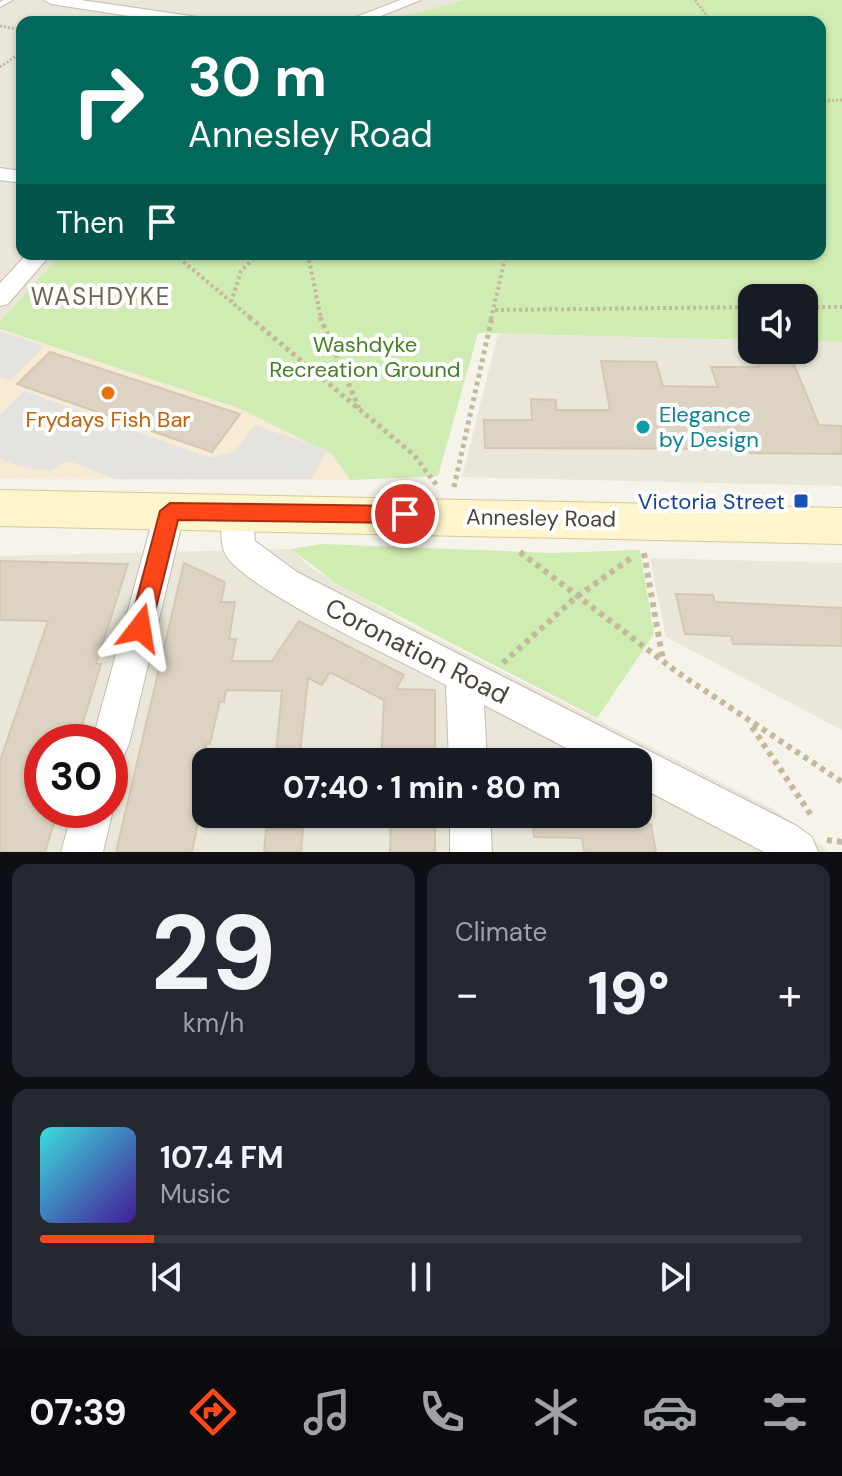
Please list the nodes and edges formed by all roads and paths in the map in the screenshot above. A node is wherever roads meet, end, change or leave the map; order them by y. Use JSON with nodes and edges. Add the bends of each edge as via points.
{"nodes":[{"id":1,"x":9,"y":0,"type":"edge"},
{"id":2,"x":51,"y":0,"type":"edge"},
{"id":3,"x":414,"y":0,"type":"edge"},
{"id":4,"x":695,"y":0,"type":"edge"},
{"id":5,"x":171,"y":3,"type":"dead end"},
{"id":6,"x":0,"y":5,"type":"edge"},
{"id":7,"x":150,"y":15,"type":"junction"},
{"id":8,"x":157,"y":16,"type":"edge"},
{"id":9,"x":368,"y":16,"type":"edge"},
{"id":10,"x":707,"y":16,"type":"edge"},
{"id":11,"x":16,"y":56,"type":"edge"},
{"id":12,"x":0,"y":57,"type":"edge"},
{"id":13,"x":12,"y":59,"type":"junction"},
{"id":14,"x":0,"y":67,"type":"edge"},
{"id":15,"x":35,"y":260,"type":"edge"},
{"id":16,"x":181,"y":260,"type":"edge"},
{"id":17,"x":252,"y":260,"type":"edge"},
{"id":18,"x":309,"y":260,"type":"edge"},
{"id":19,"x":505,"y":260,"type":"edge"},
{"id":20,"x":0,"y":298,"type":"edge"},
{"id":21,"x":231,"y":302,"type":"junction"},
{"id":22,"x":738,"y":307,"type":"edge"},
{"id":23,"x":818,"y":307,"type":"edge"},
{"id":24,"x":842,"y":307,"type":"edge"},
{"id":25,"x":495,"y":310,"type":"junction"},
{"id":26,"x":360,"y":410,"type":"junction"},
{"id":27,"x":0,"y":508,"type":"edge"},
{"id":28,"x":170,"y":511,"type":"junction"},
{"id":29,"x":238,"y":512,"type":"junction"},
{"id":30,"x":454,"y":516,"type":"junction"},
{"id":31,"x":842,"y":526,"type":"edge"},
{"id":32,"x":507,"y":542,"type":"dead end"},
{"id":33,"x":575,"y":598,"type":"junction"},
{"id":34,"x":663,"y":661,"type":"junction"},
{"id":35,"x":476,"y":681,"type":"junction"},
{"id":36,"x":749,"y":722,"type":"junction"},
{"id":37,"x":115,"y":724,"type":"edge"},
{"id":38,"x":469,"y":748,"type":"edge"},
{"id":39,"x":605,"y":748,"type":"edge"},
{"id":40,"x":652,"y":772,"type":"edge"},
{"id":41,"x":842,"y":782,"type":"edge"},
{"id":42,"x":88,"y":828,"type":"edge"},
{"id":43,"x":470,"y":828,"type":"edge"},
{"id":44,"x":842,"y":842,"type":"edge"},
{"id":45,"x":82,"y":852,"type":"edge"},
{"id":46,"x":471,"y":852,"type":"edge"},
{"id":47,"x":797,"y":852,"type":"edge"}],
"edges":[{"from":1,"to":6,"type":"lane"},
{"from":2,"to":7,"type":"street"},
{"from":3,"to":9,"type":"street"},
{"from":4,"to":10,"type":"path"},
{"from":5,"to":7,"type":"street"},
{"from":7,"to":8,"type":"street"},
{"from":11,"to":13,"type":"path"},
{"from":12,"to":13,"type":"path"},
{"from":13,"to":14,"type":"path"},
{"from":15,"to":20,"type":"street"},
{"from":16,"to":21,"type":"path"},
{"from":17,"to":21,"type":"path","via":[[241,271]]},
{"from":18,"to":26,"type":"path","via":[[316,308]]},
{"from":19,"to":25,"type":"path"},
{"from":21,"to":26,"type":"path"},
{"from":22,"to":25,"type":"path"},
{"from":23,"to":24,"type":"path"},
{"from":25,"to":30,"type":"path","via":[[454,489]]},
{"from":26,"to":30,"type":"path","via":[[414,455]]},
{"from":27,"to":28,"type":"street","name":"Annesley Road"},
{"from":28,"to":29,"type":"street","name":"Annesley Road"},
{"from":28,"to":37,"type":"street"},
{"from":29,"to":30,"type":"street","name":"Annesley Road"},
{"from":29,"to":35,"type":"street","name":"Coronation Road","via":[[239,548],[258,565]]},
{"from":30,"to":31,"type":"street","name":"Annesley Road"},
{"from":32,"to":33,"type":"path"},
{"from":33,"to":34,"type":"path"},
{"from":33,"to":34,"type":"path","via":[[627,558],[644,553]]},
{"from":33,"to":35,"type":"path","via":[[499,667]]},
{"from":34,"to":36,"type":"path"},
{"from":35,"to":38,"type":"street"},
{"from":35,"to":39,"type":"street","name":"Coronation Road"},
{"from":36,"to":41,"type":"path"},
{"from":36,"to":44,"type":"path","via":[[828,841]]},
{"from":40,"to":47,"type":"street"},
{"from":42,"to":45,"type":"street"},
{"from":43,"to":46,"type":"street"}]}
